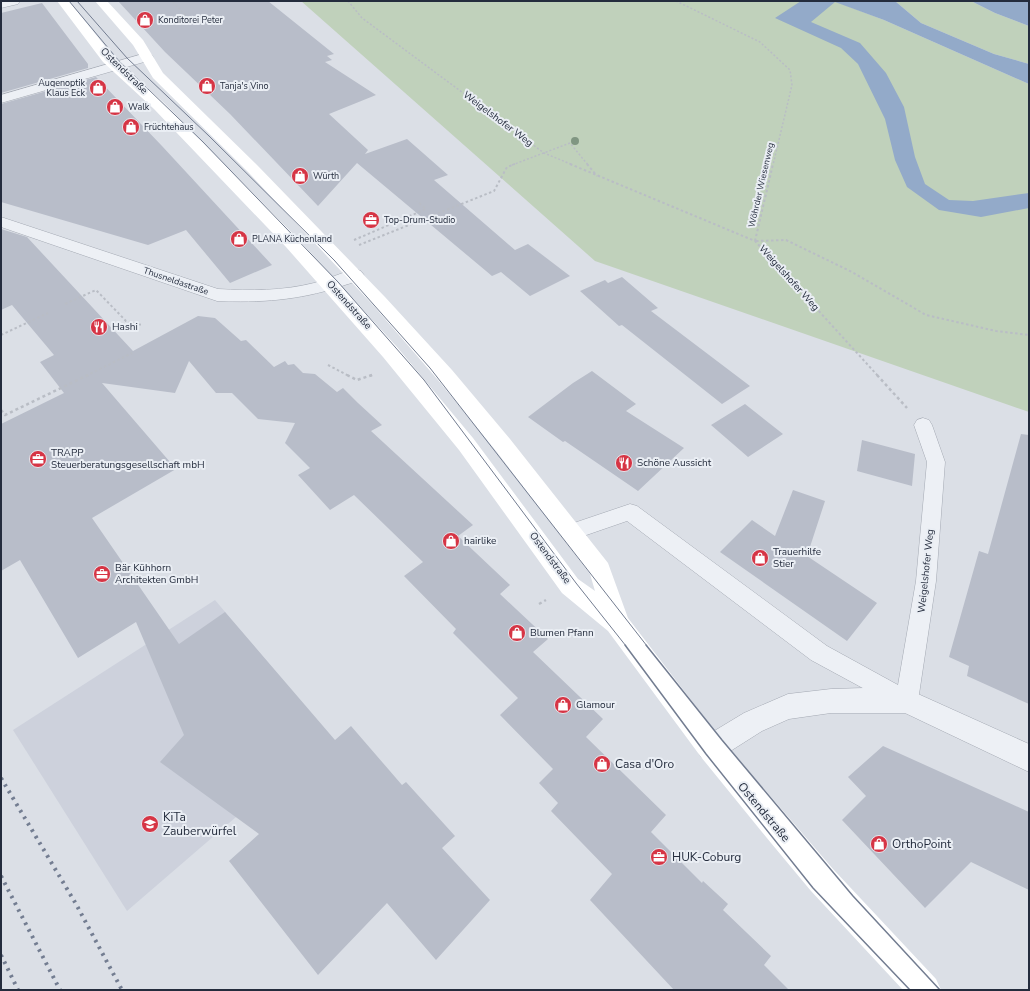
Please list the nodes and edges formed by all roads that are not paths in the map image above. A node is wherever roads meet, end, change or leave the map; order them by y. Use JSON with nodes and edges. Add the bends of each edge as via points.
{"nodes":[{"id":1,"x":14,"y":1,"type":"edge"},
{"id":2,"x":62,"y":1,"type":"edge"},
{"id":3,"x":102,"y":1,"type":"edge"},
{"id":4,"x":1,"y":4,"type":"edge"},
{"id":5,"x":146,"y":57,"type":"junction"},
{"id":6,"x":116,"y":66,"type":"junction"},
{"id":7,"x":1,"y":99,"type":"edge"},
{"id":8,"x":1,"y":222,"type":"edge"},
{"id":9,"x":355,"y":275,"type":"junction"},
{"id":10,"x":331,"y":285,"type":"junction"},
{"id":11,"x":922,"y":425,"type":"road end"},
{"id":12,"x":572,"y":532,"type":"junction"},
{"id":13,"x":617,"y":623,"type":"junction"},
{"id":14,"x":907,"y":701,"type":"junction"},
{"id":15,"x":711,"y":748,"type":"junction"},
{"id":16,"x":1029,"y":758,"type":"edge"},
{"id":17,"x":925,"y":990,"type":"edge"}],
"edges":[{"from":1,"to":4,"type":"street"},
{"from":2,"to":6,"type":"main road","name":"Ostendstraße"},
{"from":3,"to":5,"type":"main road","name":"Ostendstraße","via":[[138,43]]},
{"from":5,"to":6,"type":"street"},
{"from":5,"to":9,"type":"main road","name":"Ostendstraße","via":[[167,85],[253,169]]},
{"from":6,"to":7,"type":"street"},
{"from":6,"to":10,"type":"main road","name":"Ostendstraße","via":[[159,106]]},
{"from":8,"to":10,"type":"street","name":"Thusneldastraße","via":[[217,295],[288,295]]},
{"from":9,"to":10,"type":"street","name":"Thusneldastraße"},
{"from":9,"to":12,"type":"main road","name":"Ostendstraße","via":[[445,375]]},
{"from":10,"to":13,"type":"main road","name":"Ostendstraße","via":[[466,444],[570,586]]},
{"from":11,"to":14,"type":"lane","name":"Weigelshofer Weg","via":[[936,462],[926,581]]},
{"from":12,"to":13,"type":"main road","name":"Ostendstraße","via":[[600,570]]},
{"from":12,"to":14,"type":"lane","via":[[630,512],[819,653]]},
{"from":13,"to":15,"type":"main road","name":"Ostendstraße"},
{"from":14,"to":15,"type":"street","via":[[831,701],[788,707],[753,722]]},
{"from":14,"to":16,"type":"street"},
{"from":15,"to":17,"type":"main road","name":"Ostendstraße","via":[[822,880]]}]}
